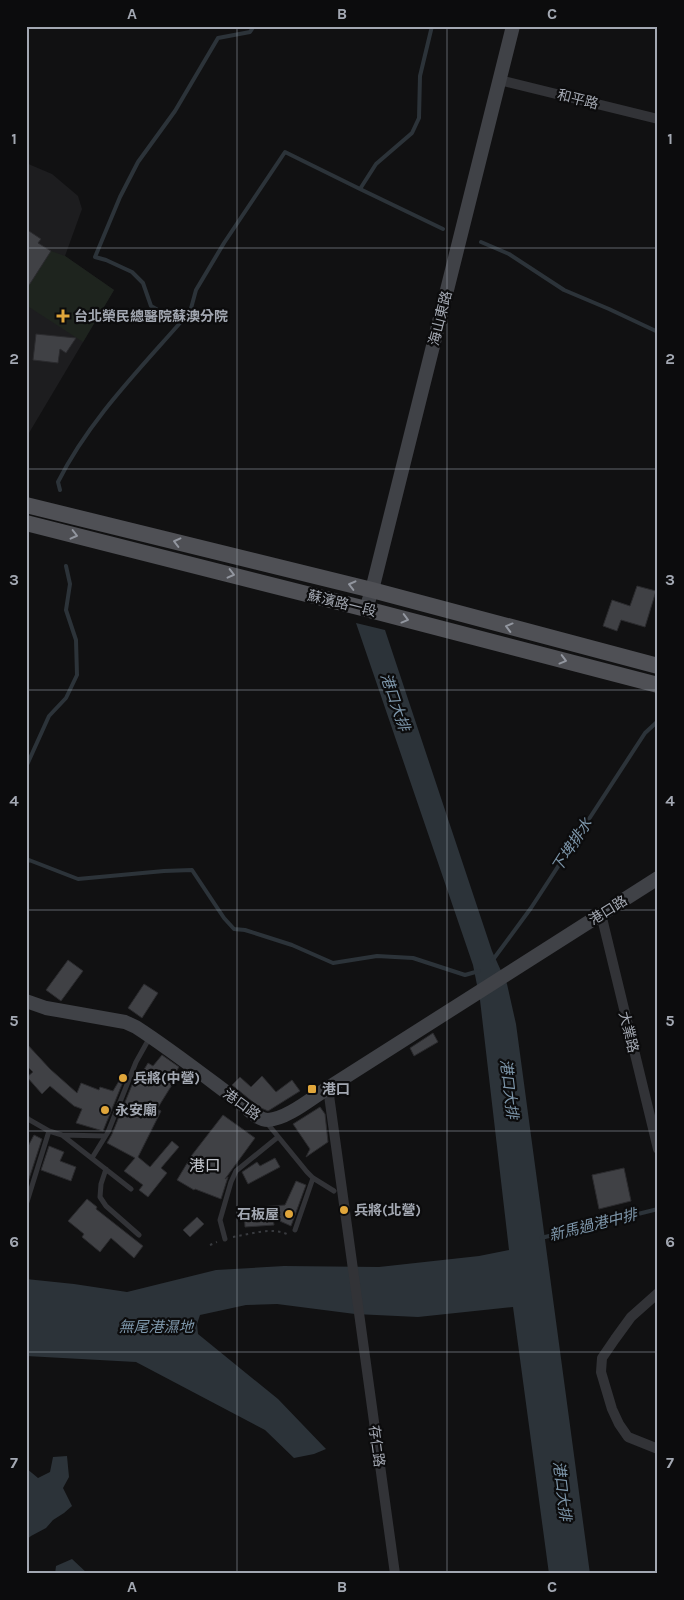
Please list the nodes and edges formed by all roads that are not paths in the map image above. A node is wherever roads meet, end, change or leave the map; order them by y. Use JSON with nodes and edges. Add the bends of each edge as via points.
{"nodes":[{"id":1,"x":513,"y":26,"type":"edge"},
{"id":2,"x":499,"y":80,"type":"junction"},
{"id":3,"x":658,"y":119,"type":"edge"},
{"id":4,"x":26,"y":505,"type":"edge"},
{"id":5,"x":26,"y":522,"type":"edge"},
{"id":6,"x":372,"y":590,"type":"junction"},
{"id":7,"x":366,"y":609,"type":"junction"},
{"id":8,"x":611,"y":655,"type":"junction"},
{"id":9,"x":658,"y":666,"type":"edge"},
{"id":10,"x":608,"y":672,"type":"junction"},
{"id":11,"x":658,"y":685,"type":"edge"},
{"id":12,"x":658,"y":878,"type":"edge"},
{"id":13,"x":601,"y":914,"type":"junction"},
{"id":14,"x":26,"y":1001,"type":"edge"},
{"id":15,"x":150,"y":1036,"type":"junction"},
{"id":16,"x":328,"y":1088,"type":"junction"},
{"id":17,"x":27,"y":1118,"type":"edge"},
{"id":18,"x":265,"y":1120,"type":"junction"},
{"id":19,"x":49,"y":1131,"type":"junction"},
{"id":20,"x":62,"y":1135,"type":"junction"},
{"id":21,"x":105,"y":1136,"type":"junction"},
{"id":22,"x":278,"y":1137,"type":"junction"},
{"id":23,"x":658,"y":1149,"type":"edge"},
{"id":24,"x":92,"y":1158,"type":"junction"},
{"id":25,"x":106,"y":1169,"type":"junction"},
{"id":26,"x":313,"y":1178,"type":"junction"},
{"id":27,"x":131,"y":1189,"type":"dead end"},
{"id":28,"x":339,"y":1193,"type":"junction"},
{"id":29,"x":26,"y":1205,"type":"edge"},
{"id":30,"x":295,"y":1230,"type":"road end"},
{"id":31,"x":139,"y":1234,"type":"dead end"},
{"id":32,"x":225,"y":1239,"type":"road end"},
{"id":33,"x":658,"y":1293,"type":"edge"},
{"id":34,"x":658,"y":1449,"type":"edge"},
{"id":35,"x":395,"y":1574,"type":"edge"}],
"edges":[{"from":1,"to":2,"type":"street","name":"海山東路"},
{"from":2,"to":3,"type":"street","name":"和平路"},
{"from":2,"to":6,"type":"street","name":"海山東路"},
{"from":6,"to":4,"type":"main road","name":"蘇濱路一段","one_way":true},
{"from":5,"to":7,"type":"main road","name":"蘇濱路一段","one_way":true},
{"from":6,"to":7,"type":"street","name":"海山東路"},
{"from":8,"to":6,"type":"main road","name":"蘇濱路一段","one_way":true},
{"from":7,"to":10,"type":"main road","name":"蘇濱路一段","one_way":true},
{"from":8,"to":9,"type":"main road","name":"蘇濱路一段"},
{"from":8,"to":10,"type":"main road"},
{"from":10,"to":11,"type":"main road","name":"蘇濱路一段"},
{"from":12,"to":13,"type":"street","name":"港口路"},
{"from":13,"to":16,"type":"street","name":"港口路"},
{"from":13,"to":23,"type":"street","name":"大業路"},
{"from":14,"to":15,"type":"street","name":"港口路","via":[[46,1008],[125,1022]]},
{"from":15,"to":18,"type":"street","name":"港口路"},
{"from":15,"to":21,"type":"lane"},
{"from":16,"to":18,"type":"street","name":"港口路","via":[[286,1115]]},
{"from":16,"to":28,"type":"street"},
{"from":17,"to":19,"type":"lane"},
{"from":18,"to":22,"type":"lane"},
{"from":19,"to":20,"type":"lane"},
{"from":19,"to":29,"type":"lane"},
{"from":20,"to":21,"type":"lane"},
{"from":20,"to":24,"type":"lane"},
{"from":21,"to":24,"type":"lane"},
{"from":22,"to":26,"type":"lane"},
{"from":22,"to":32,"type":"lane","via":[[236,1171],[220,1220]]},
{"from":24,"to":25,"type":"lane"},
{"from":25,"to":27,"type":"lane"},
{"from":25,"to":31,"type":"lane","via":[[100,1197]]},
{"from":26,"to":28,"type":"lane"},
{"from":26,"to":30,"type":"lane"},
{"from":28,"to":35,"type":"street","name":"存仁路","via":[[354,1272]]},
{"from":33,"to":34,"type":"street","via":[[631,1317],[615,1339],[602,1358],[601,1372],[618,1424],[628,1437]]}]}
